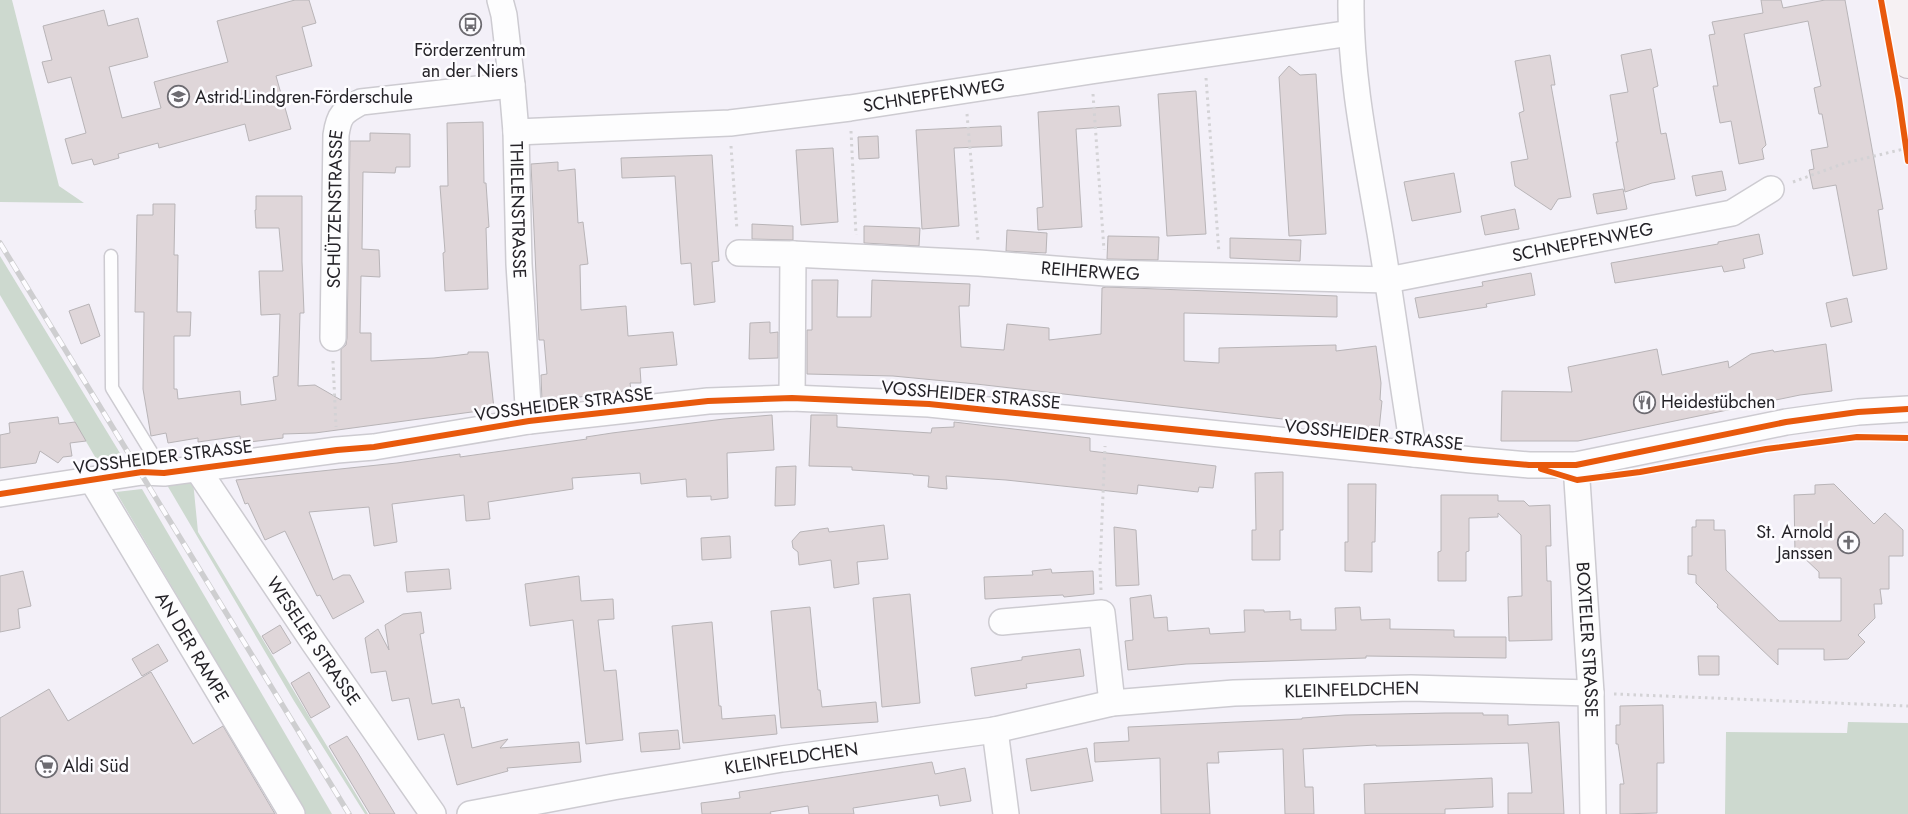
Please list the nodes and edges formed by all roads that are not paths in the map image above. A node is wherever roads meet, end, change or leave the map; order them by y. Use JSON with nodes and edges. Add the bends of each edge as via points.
{"nodes":[{"id":1,"x":500,"y":0,"type":"edge"},
{"id":2,"x":1351,"y":0,"type":"edge"},
{"id":3,"x":1894,"y":0,"type":"edge"},
{"id":4,"x":1351,"y":34,"type":"junction"},
{"id":5,"x":1908,"y":64,"type":"edge"},
{"id":6,"x":512,"y":85,"type":"junction"},
{"id":7,"x":516,"y":132,"type":"junction"},
{"id":8,"x":1771,"y":190,"type":"road end"},
{"id":9,"x":739,"y":253,"type":"road end"},
{"id":10,"x":793,"y":254,"type":"junction"},
{"id":11,"x":111,"y":256,"type":"dead end"},
{"id":12,"x":1388,"y":280,"type":"junction"},
{"id":13,"x":333,"y":338,"type":"road end"},
{"id":14,"x":792,"y":398,"type":"junction"},
{"id":15,"x":1908,"y":409,"type":"edge"},
{"id":16,"x":529,"y":421,"type":"junction"},
{"id":17,"x":1414,"y":454,"type":"junction"},
{"id":18,"x":1576,"y":465,"type":"junction"},
{"id":19,"x":196,"y":467,"type":"junction"},
{"id":20,"x":164,"y":473,"type":"junction"},
{"id":21,"x":92,"y":480,"type":"junction"},
{"id":22,"x":0,"y":494,"type":"edge"},
{"id":23,"x":1002,"y":622,"type":"dead end"},
{"id":24,"x":1591,"y":694,"type":"junction"},
{"id":25,"x":1112,"y":703,"type":"junction"},
{"id":26,"x":995,"y":730,"type":"junction"},
{"id":27,"x":292,"y":814,"type":"edge"},
{"id":28,"x":433,"y":814,"type":"edge"},
{"id":29,"x":470,"y":814,"type":"edge"},
{"id":30,"x":1006,"y":814,"type":"edge"},
{"id":31,"x":1593,"y":814,"type":"edge"}],
"edges":[{"from":1,"to":6,"type":"street","name":"THIELENSTRASSE"},
{"from":2,"to":4,"type":"street"},
{"from":3,"to":5,"type":"main road"},
{"from":4,"to":7,"type":"street","name":"SCHNEPFENWEG","via":[[730,123]]},
{"from":4,"to":12,"type":"street","via":[[1359,106]]},
{"from":6,"to":7,"type":"street","name":"THIELENSTRASSE"},
{"from":6,"to":13,"type":"street","name":"SCHÜTZENSTRASSE","via":[[361,102],[345,110],[338,121],[336,135]]},
{"from":7,"to":16,"type":"street","name":"THIELENSTRASSE","via":[[519,264]]},
{"from":8,"to":12,"type":"street","name":"SCHNEPFENWEG","via":[[1732,213]]},
{"from":9,"to":10,"type":"street","name":"REIHERWEG"},
{"from":10,"to":12,"type":"street","name":"REIHERWEG","via":[[1106,273]]},
{"from":10,"to":14,"type":"street"},
{"from":11,"to":20,"type":"lane","via":[[112,388]]},
{"from":12,"to":17,"type":"street"},
{"from":14,"to":16,"type":"street","name":"VOSSHEIDER STRASSE","via":[[708,402]]},
{"from":14,"to":17,"type":"street","name":"VOSSHEIDER STRASSE","via":[[929,404]]},
{"from":15,"to":18,"type":"street","name":"VOSSHEIDER STRASSE","via":[[1786,422]]},
{"from":16,"to":19,"type":"street","name":"VOSSHEIDER STRASSE","via":[[374,446]]},
{"from":17,"to":18,"type":"street","name":"VOSSHEIDER STRASSE","via":[[1530,465]]},
{"from":18,"to":24,"type":"street","name":"BOXTELER STRASSE"},
{"from":19,"to":20,"type":"street","name":"VOSSHEIDER STRASSE"},
{"from":19,"to":28,"type":"street","name":"WESELER STRASSE"},
{"from":20,"to":21,"type":"street","name":"VOSSHEIDER STRASSE","via":[[142,472]]},
{"from":21,"to":22,"type":"street","name":"VOSSHEIDER STRASSE"},
{"from":21,"to":27,"type":"street","name":"AN DER RAMPE"},
{"from":23,"to":25,"type":"street","via":[[1102,613]]},
{"from":24,"to":25,"type":"street","name":"KLEINFELDCHEN","via":[[1411,688],[1234,693]]},
{"from":24,"to":31,"type":"street","name":"BOXTELER STRASSE"},
{"from":25,"to":26,"type":"street","name":"KLEINFELDCHEN"},
{"from":26,"to":29,"type":"street","name":"KLEINFELDCHEN","via":[[782,759]]},
{"from":26,"to":30,"type":"street"}]}
